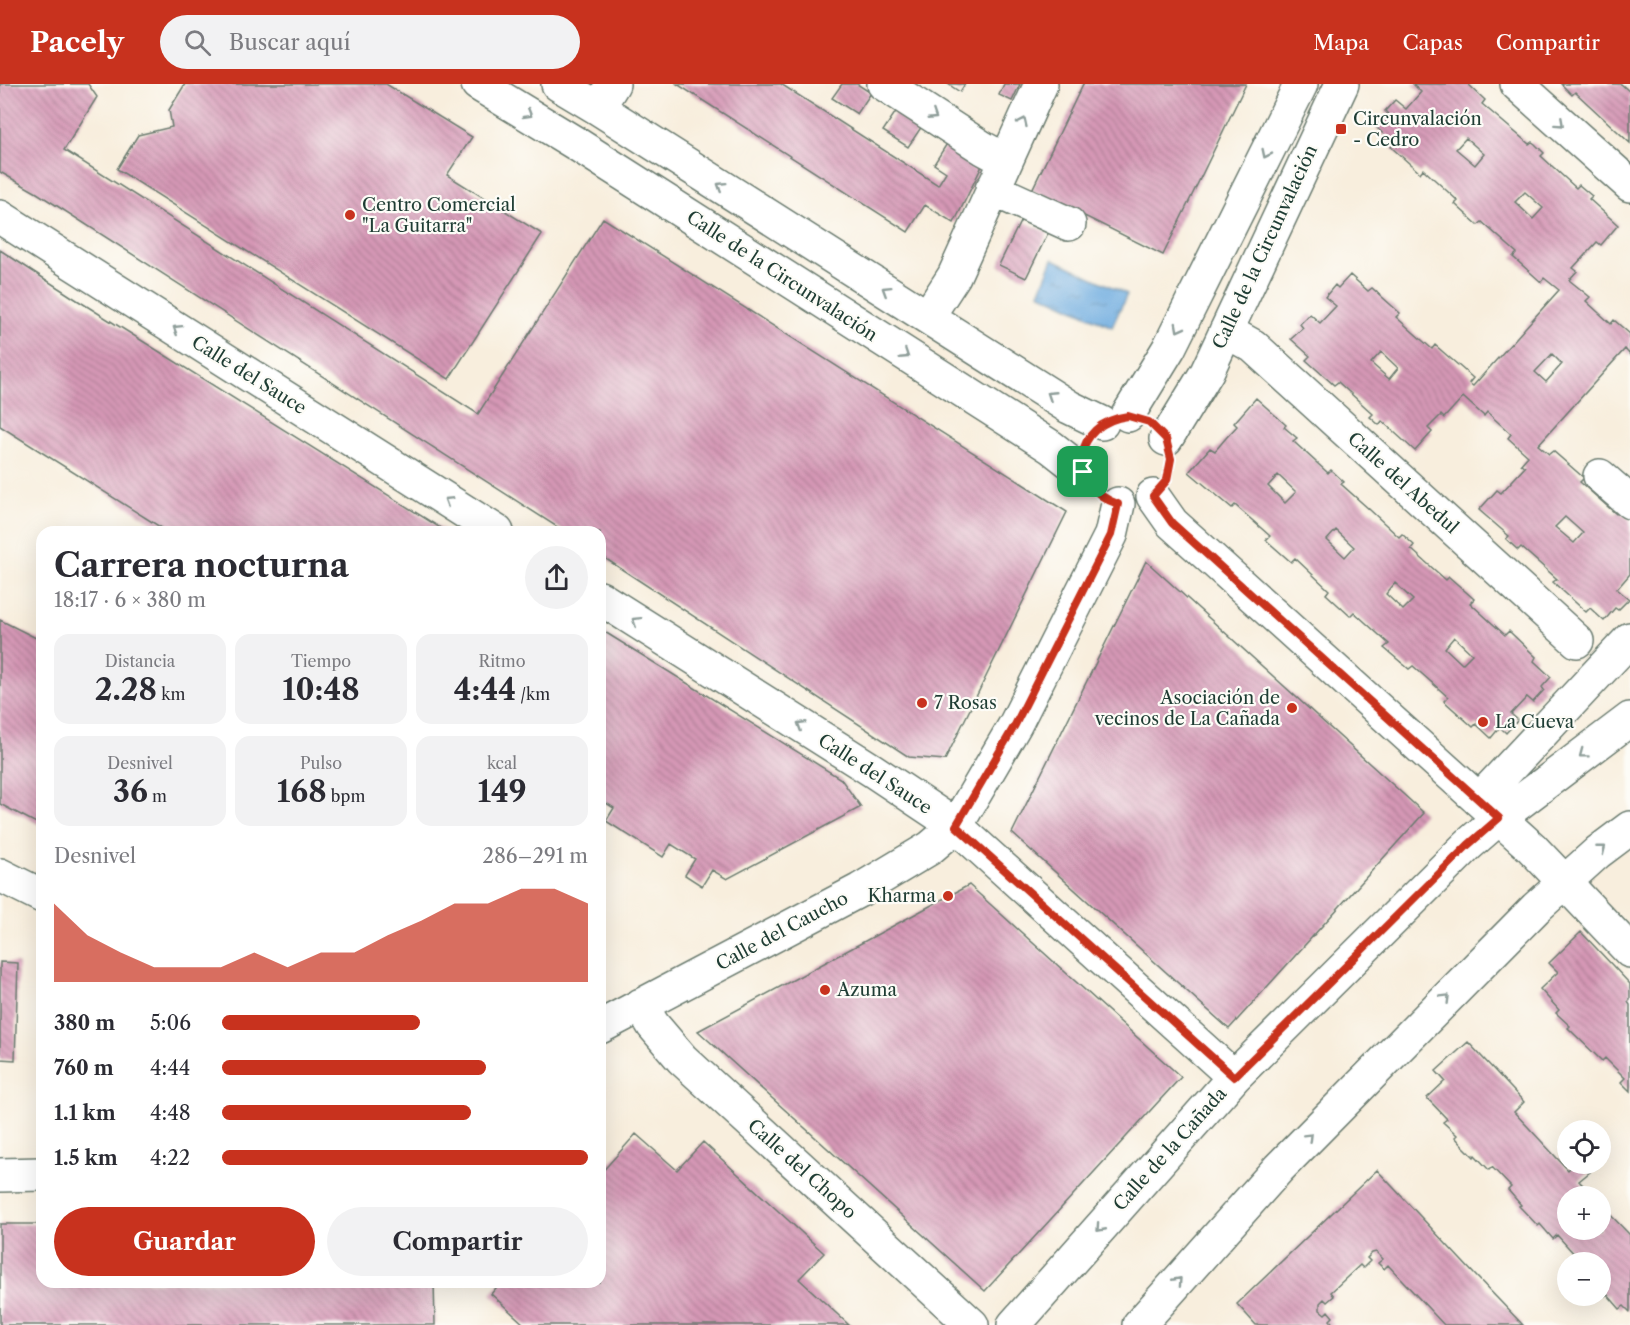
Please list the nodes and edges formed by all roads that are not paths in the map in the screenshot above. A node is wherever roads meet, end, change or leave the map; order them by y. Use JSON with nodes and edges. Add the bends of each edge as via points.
{"nodes":[{"id":1,"x":478,"y":84,"type":"edge"},
{"id":2,"x":558,"y":84,"type":"edge"},
{"id":3,"x":884,"y":84,"type":"edge"},
{"id":4,"x":1041,"y":84,"type":"edge"},
{"id":5,"x":1301,"y":84,"type":"edge"},
{"id":6,"x":1342,"y":84,"type":"edge"},
{"id":7,"x":1517,"y":84,"type":"edge"},
{"id":8,"x":606,"y":96,"type":"edge"},
{"id":9,"x":1005,"y":160,"type":"junction"},
{"id":10,"x":1630,"y":185,"type":"edge"},
{"id":11,"x":992,"y":189,"type":"junction"},
{"id":12,"x":0,"y":217,"type":"edge"},
{"id":13,"x":1069,"y":225,"type":"dead end"},
{"id":14,"x":928,"y":316,"type":"junction"},
{"id":15,"x":1226,"y":331,"type":"junction"},
{"id":16,"x":1115,"y":419,"type":"junction"},
{"id":17,"x":1166,"y":439,"type":"junction"},
{"id":18,"x":1083,"y":472,"type":"junction"},
{"id":19,"x":1600,"y":476,"type":"dead end"},
{"id":20,"x":1153,"y":496,"type":"junction"},
{"id":21,"x":1630,"y":502,"type":"edge"},
{"id":22,"x":1118,"y":504,"type":"junction"},
{"id":23,"x":488,"y":526,"type":"edge"},
{"id":24,"x":606,"y":602,"type":"edge"},
{"id":25,"x":1630,"y":639,"type":"edge"},
{"id":26,"x":1577,"y":641,"type":"dead end"},
{"id":27,"x":1630,"y":719,"type":"edge"},
{"id":28,"x":1489,"y":809,"type":"junction"},
{"id":29,"x":956,"y":826,"type":"junction"},
{"id":30,"x":1630,"y":828,"type":"edge"},
{"id":31,"x":0,"y":875,"type":"edge"},
{"id":32,"x":1564,"y":882,"type":"junction"},
{"id":33,"x":36,"y":893,"type":"edge"},
{"id":34,"x":1630,"y":951,"type":"edge"},
{"id":35,"x":641,"y":1005,"type":"junction"},
{"id":36,"x":606,"y":1024,"type":"edge"},
{"id":37,"x":1234,"y":1077,"type":"junction"},
{"id":38,"x":36,"y":1174,"type":"edge"},
{"id":39,"x":0,"y":1175,"type":"edge"},
{"id":40,"x":1147,"y":1322,"type":"edge"},
{"id":41,"x":972,"y":1325,"type":"edge"},
{"id":42,"x":1014,"y":1325,"type":"edge"}],
"edges":[{"from":1,"to":18,"type":"street","name":"Calle de la Circunvalación","one_way":true,"via":[[1051,447]]},
{"from":2,"to":8,"type":"street"},
{"from":3,"to":9,"type":"street","one_way":true},
{"from":9,"to":4,"type":"street","one_way":true},
{"from":5,"to":16,"type":"street","name":"Calle de la Circunvalación","one_way":true,"via":[[1174,338]]},
{"from":6,"to":15,"type":"street","name":"Calle de la Circunvalación"},
{"from":7,"to":10,"type":"street","one_way":true},
{"from":14,"to":8,"type":"street","one_way":true},
{"from":9,"to":11,"type":"street"},
{"from":11,"to":13,"type":"street"},
{"from":11,"to":14,"type":"street","via":[[954,276]]},
{"from":23,"to":12,"type":"street","name":"Calle del Sauce","one_way":true},
{"from":16,"to":14,"type":"street","one_way":true,"via":[[1069,407]]},
{"from":15,"to":17,"type":"street","name":"Calle de la Circunvalación","via":[[1207,372]]},
{"from":15,"to":26,"type":"street","name":"Calle del Abedul","via":[[1253,346]]},
{"from":16,"to":17,"type":"street","via":[[1149,422]]},
{"from":16,"to":18,"type":"street","via":[[1088,437],[1082,454]]},
{"from":17,"to":20,"type":"street","via":[[1171,459],[1167,480]]},
{"from":18,"to":22,"type":"street","via":[[1093,490]]},
{"from":19,"to":21,"type":"street"},
{"from":20,"to":22,"type":"street","via":[[1138,503]]},
{"from":20,"to":28,"type":"street","via":[[1172,523]]},
{"from":22,"to":29,"type":"street","name":"Calle del Caucho","via":[[1111,535],[1015,725]]},
{"from":29,"to":24,"type":"street","name":"Calle del Sauce","one_way":true},
{"from":25,"to":28,"type":"street"},
{"from":27,"to":28,"type":"street","name":"Calle de la Cañada","one_way":true},
{"from":28,"to":32,"type":"street"},
{"from":28,"to":37,"type":"street","name":"Calle de la Cañada","via":[[1468,845]]},
{"from":29,"to":35,"type":"street","name":"Calle del Caucho","via":[[930,848],[860,890]]},
{"from":29,"to":37,"type":"street","name":"Calle del Sauce"},
{"from":32,"to":30,"type":"street","one_way":true},
{"from":31,"to":33,"type":"street"},
{"from":32,"to":34,"type":"street"},
{"from":40,"to":32,"type":"street","one_way":true,"via":[[1280,1168]]},
{"from":35,"to":36,"type":"street","name":"Calle del Caucho"},
{"from":35,"to":41,"type":"street","name":"Calle del Chopo","via":[[681,1059]]},
{"from":37,"to":42,"type":"street","name":"Calle de la Cañada","one_way":true},
{"from":38,"to":39,"type":"street"}]}
